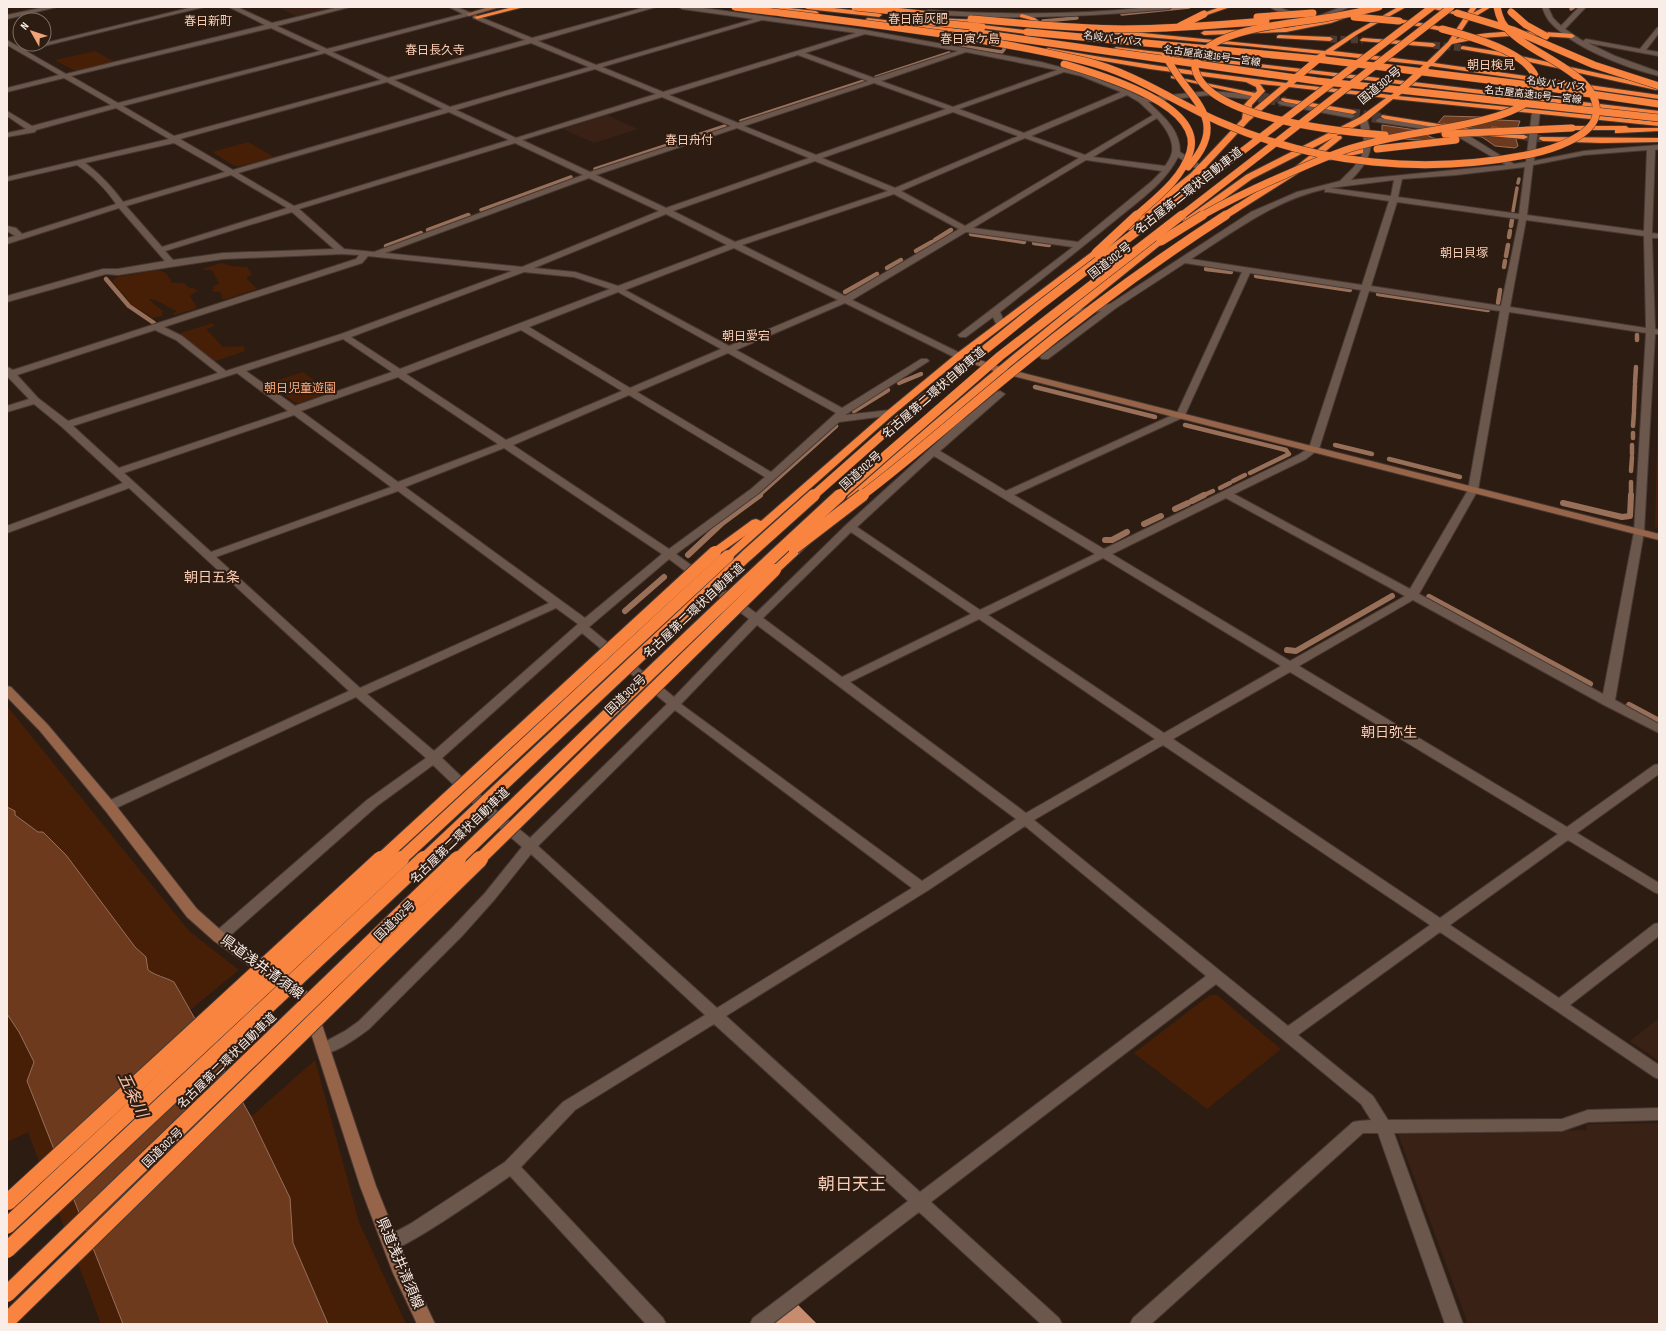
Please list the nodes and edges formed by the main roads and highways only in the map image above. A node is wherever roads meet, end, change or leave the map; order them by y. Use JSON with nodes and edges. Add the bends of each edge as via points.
{"nodes":[{"id":1,"x":487,"y":7,"type":"edge"},
{"id":2,"x":521,"y":7,"type":"edge"},
{"id":3,"x":735,"y":7,"type":"edge"},
{"id":4,"x":755,"y":7,"type":"edge"},
{"id":5,"x":763,"y":7,"type":"edge"},
{"id":6,"x":806,"y":7,"type":"edge"},
{"id":7,"x":855,"y":7,"type":"edge"},
{"id":8,"x":1227,"y":7,"type":"edge"},
{"id":9,"x":1353,"y":7,"type":"edge"},
{"id":10,"x":1368,"y":7,"type":"edge"},
{"id":11,"x":1379,"y":7,"type":"edge"},
{"id":12,"x":1383,"y":7,"type":"edge"},
{"id":13,"x":1403,"y":7,"type":"edge"},
{"id":14,"x":1429,"y":7,"type":"edge"},
{"id":15,"x":1432,"y":7,"type":"edge"},
{"id":16,"x":1451,"y":7,"type":"edge"},
{"id":17,"x":1474,"y":7,"type":"edge"},
{"id":18,"x":1488,"y":7,"type":"edge"},
{"id":19,"x":1497,"y":7,"type":"edge"},
{"id":20,"x":1508,"y":7,"type":"edge"},
{"id":21,"x":1022,"y":16,"type":"road end"},
{"id":22,"x":917,"y":20,"type":"junction"},
{"id":23,"x":1467,"y":20,"type":"junction"},
{"id":24,"x":1000,"y":22,"type":"junction"},
{"id":25,"x":1042,"y":26,"type":"junction"},
{"id":26,"x":1065,"y":28,"type":"junction"},
{"id":27,"x":930,"y":31,"type":"junction"},
{"id":28,"x":1210,"y":33,"type":"junction"},
{"id":29,"x":1574,"y":38,"type":"road end"},
{"id":30,"x":1330,"y":39,"type":"tunnel mouth"},
{"id":31,"x":1363,"y":40,"type":"tunnel mouth"},
{"id":32,"x":1340,"y":43,"type":"junction"},
{"id":33,"x":1450,"y":43,"type":"junction"},
{"id":34,"x":1433,"y":45,"type":"tunnel mouth"},
{"id":35,"x":1463,"y":48,"type":"tunnel mouth"},
{"id":36,"x":1443,"y":50,"type":"junction"},
{"id":37,"x":1064,"y":53,"type":"junction"},
{"id":38,"x":1326,"y":54,"type":"junction"},
{"id":39,"x":1429,"y":65,"type":"junction"},
{"id":40,"x":1468,"y":68,"type":"junction"},
{"id":41,"x":1522,"y":76,"type":"junction"},
{"id":42,"x":1228,"y":77,"type":"junction"},
{"id":43,"x":1659,"y":80,"type":"edge"},
{"id":44,"x":1289,"y":83,"type":"junction"},
{"id":45,"x":1658,"y":88,"type":"edge"},
{"id":46,"x":1250,"y":95,"type":"tunnel mouth"},
{"id":47,"x":1394,"y":95,"type":"junction"},
{"id":48,"x":1659,"y":97,"type":"edge"},
{"id":49,"x":1659,"y":105,"type":"edge"},
{"id":50,"x":1659,"y":114,"type":"edge"},
{"id":51,"x":1659,"y":118,"type":"edge"},
{"id":52,"x":1246,"y":119,"type":"junction"},
{"id":53,"x":1363,"y":119,"type":"junction"},
{"id":54,"x":1382,"y":119,"type":"tunnel mouth"},
{"id":55,"x":1659,"y":125,"type":"edge"},
{"id":56,"x":1659,"y":130,"type":"edge"},
{"id":57,"x":1524,"y":137,"type":"tunnel mouth"},
{"id":58,"x":1543,"y":139,"type":"tunnel mouth"},
{"id":59,"x":1659,"y":140,"type":"edge"},
{"id":60,"x":1311,"y":163,"type":"junction"},
{"id":61,"x":1172,"y":183,"type":"junction"},
{"id":62,"x":1039,"y":306,"type":"junction"},
{"id":63,"x":1062,"y":313,"type":"junction"},
{"id":64,"x":722,"y":554,"type":"junction"},
{"id":65,"x":647,"y":676,"type":"junction"},
{"id":66,"x":7,"y":1203,"type":"edge"},
{"id":67,"x":7,"y":1226,"type":"edge"},
{"id":68,"x":7,"y":1250,"type":"edge"},
{"id":69,"x":7,"y":1294,"type":"edge"},
{"id":70,"x":7,"y":1321,"type":"edge"}],
"edges":[{"from":1,"to":2,"type":"highway","via":[[474,15]]},
{"from":3,"to":27,"type":"highway","bridge":true},
{"from":4,"to":27,"type":"highway","name":"名岐バイパス"},
{"from":5,"to":51,"type":"highway","name":"名古屋高速16号一宮線","bridge":true,"via":[[981,33],[1317,81]]},
{"from":6,"to":22,"type":"highway","name":"名岐バイパス"},
{"from":6,"to":49,"type":"highway","name":"名古屋高速16号一宮線","bridge":true,"via":[[1050,34],[1317,59],[1514,83]]},
{"from":7,"to":24,"type":"highway","bridge":true},
{"from":8,"to":61,"type":"highway","bridge":true,"via":[[1183,24],[1170,34],[1166,41],[1165,56],[1199,102],[1208,131],[1193,163]]},
{"from":9,"to":24,"type":"highway","bridge":true,"via":[[1294,14],[1163,22]]},
{"from":10,"to":28,"type":"highway","via":[[1340,20],[1302,28]]},
{"from":11,"to":56,"type":"highway","bridge":true,"via":[[1346,15],[1257,29],[1229,37],[1201,53],[1196,63],[1197,74],[1214,94],[1244,109],[1285,122],[1342,132],[1409,135],[1572,128]]},
{"from":12,"to":32,"type":"highway"},
{"from":13,"to":32,"type":"highway","name":"国道302号"},
{"from":14,"to":45,"type":"highway","bridge":true,"via":[[1507,28],[1594,65]]},
{"from":15,"to":62,"type":"highway","name":"名古屋第二環状自動車道","bridge":true},
{"from":16,"to":63,"type":"highway","name":"名古屋第二環状自動車道","bridge":true},
{"from":17,"to":23,"type":"highway","name":"国道302号"},
{"from":18,"to":23,"type":"highway"},
{"from":19,"to":27,"type":"highway","bridge":true,"via":[[1499,17],[1510,32],[1570,72],[1588,88],[1596,105],[1596,114],[1586,131],[1560,146],[1526,156],[1459,164],[1379,162],[1287,146],[1221,123],[1148,84],[1105,66]]},
{"from":20,"to":43,"type":"highway","bridge":true,"via":[[1518,19],[1552,39],[1604,62]]},
{"from":21,"to":25,"type":"highway","via":[[1033,19]]},
{"from":22,"to":25,"type":"highway","via":[[967,20]]},
{"from":22,"to":49,"type":"highway","name":"名岐バイパス"},
{"from":23,"to":33,"type":"highway","name":"国道302号"},
{"from":24,"to":60,"type":"highway","bridge":true,"via":[[1061,27],[1144,29],[1302,18],[1375,19],[1436,27],[1484,41],[1515,56],[1526,64],[1535,76],[1536,91],[1532,97],[1507,112],[1478,121],[1355,147]]},
{"from":25,"to":26,"type":"highway"},
{"from":26,"to":28,"type":"highway"},
{"from":26,"to":38,"type":"highway"},
{"from":27,"to":37,"type":"highway"},
{"from":27,"to":50,"type":"highway","name":"名岐バイパス"},
{"from":27,"to":61,"type":"highway","bridge":true,"via":[[1080,68],[1128,87],[1166,106],[1185,122],[1192,139],[1187,160]]},
{"from":28,"to":30,"type":"highway"},
{"from":29,"to":33,"type":"highway","via":[[1519,32],[1495,33]]},
{"from":31,"to":34,"type":"highway"},
{"from":32,"to":38,"type":"highway","name":"国道302号"},
{"from":33,"to":36,"type":"highway","name":"国道302号"},
{"from":35,"to":45,"type":"highway"},
{"from":36,"to":39,"type":"highway","name":"国道302号"},
{"from":36,"to":40,"type":"highway","via":[[1450,62]]},
{"from":37,"to":42,"type":"highway"},
{"from":37,"to":46,"type":"highway"},
{"from":38,"to":39,"type":"highway"},
{"from":38,"to":44,"type":"highway","name":"国道302号","bridge":true},
{"from":39,"to":40,"type":"highway"},
{"from":39,"to":47,"type":"highway","name":"国道302号","bridge":true},
{"from":40,"to":41,"type":"highway"},
{"from":41,"to":45,"type":"highway"},
{"from":41,"to":48,"type":"highway"},
{"from":42,"to":44,"type":"highway"},
{"from":42,"to":52,"type":"highway","via":[[1255,83],[1261,88],[1248,105]]},
{"from":44,"to":47,"type":"highway"},
{"from":44,"to":52,"type":"highway","name":"国道302号"},
{"from":47,"to":53,"type":"highway","name":"国道302号"},
{"from":47,"to":55,"type":"highway"},
{"from":52,"to":64,"type":"highway","name":"国道302号","via":[[1200,168],[1158,205],[959,356],[826,470]]},
{"from":53,"to":63,"type":"highway","name":"国道302号","via":[[1273,164],[1227,192]]},
{"from":53,"to":65,"type":"highway","bridge":true,"via":[[1294,172],[1155,263],[1013,370],[888,475],[799,544]]},
{"from":54,"to":57,"type":"highway"},
{"from":56,"to":60,"type":"highway","bridge":true,"via":[[1433,141],[1360,152]]},
{"from":58,"to":59,"type":"highway"},
{"from":60,"to":63,"type":"highway","bridge":true,"via":[[1204,213]]},
{"from":61,"to":62,"type":"highway","bridge":true},
{"from":62,"to":68,"type":"highway","name":"名古屋第二環状自動車道","bridge":true,"via":[[910,410],[746,556]]},
{"from":63,"to":65,"type":"highway","name":"名古屋第二環状自動車道","bridge":true,"via":[[1000,356],[855,482]]},
{"from":63,"to":70,"type":"highway","name":"国道302号","bridge":true,"via":[[775,570]]},
{"from":64,"to":66,"type":"highway","bridge":true},
{"from":64,"to":67,"type":"highway","bridge":true,"via":[[560,710]]},
{"from":65,"to":69,"type":"highway","name":"名古屋第二環状自動車道","bridge":true}]}
